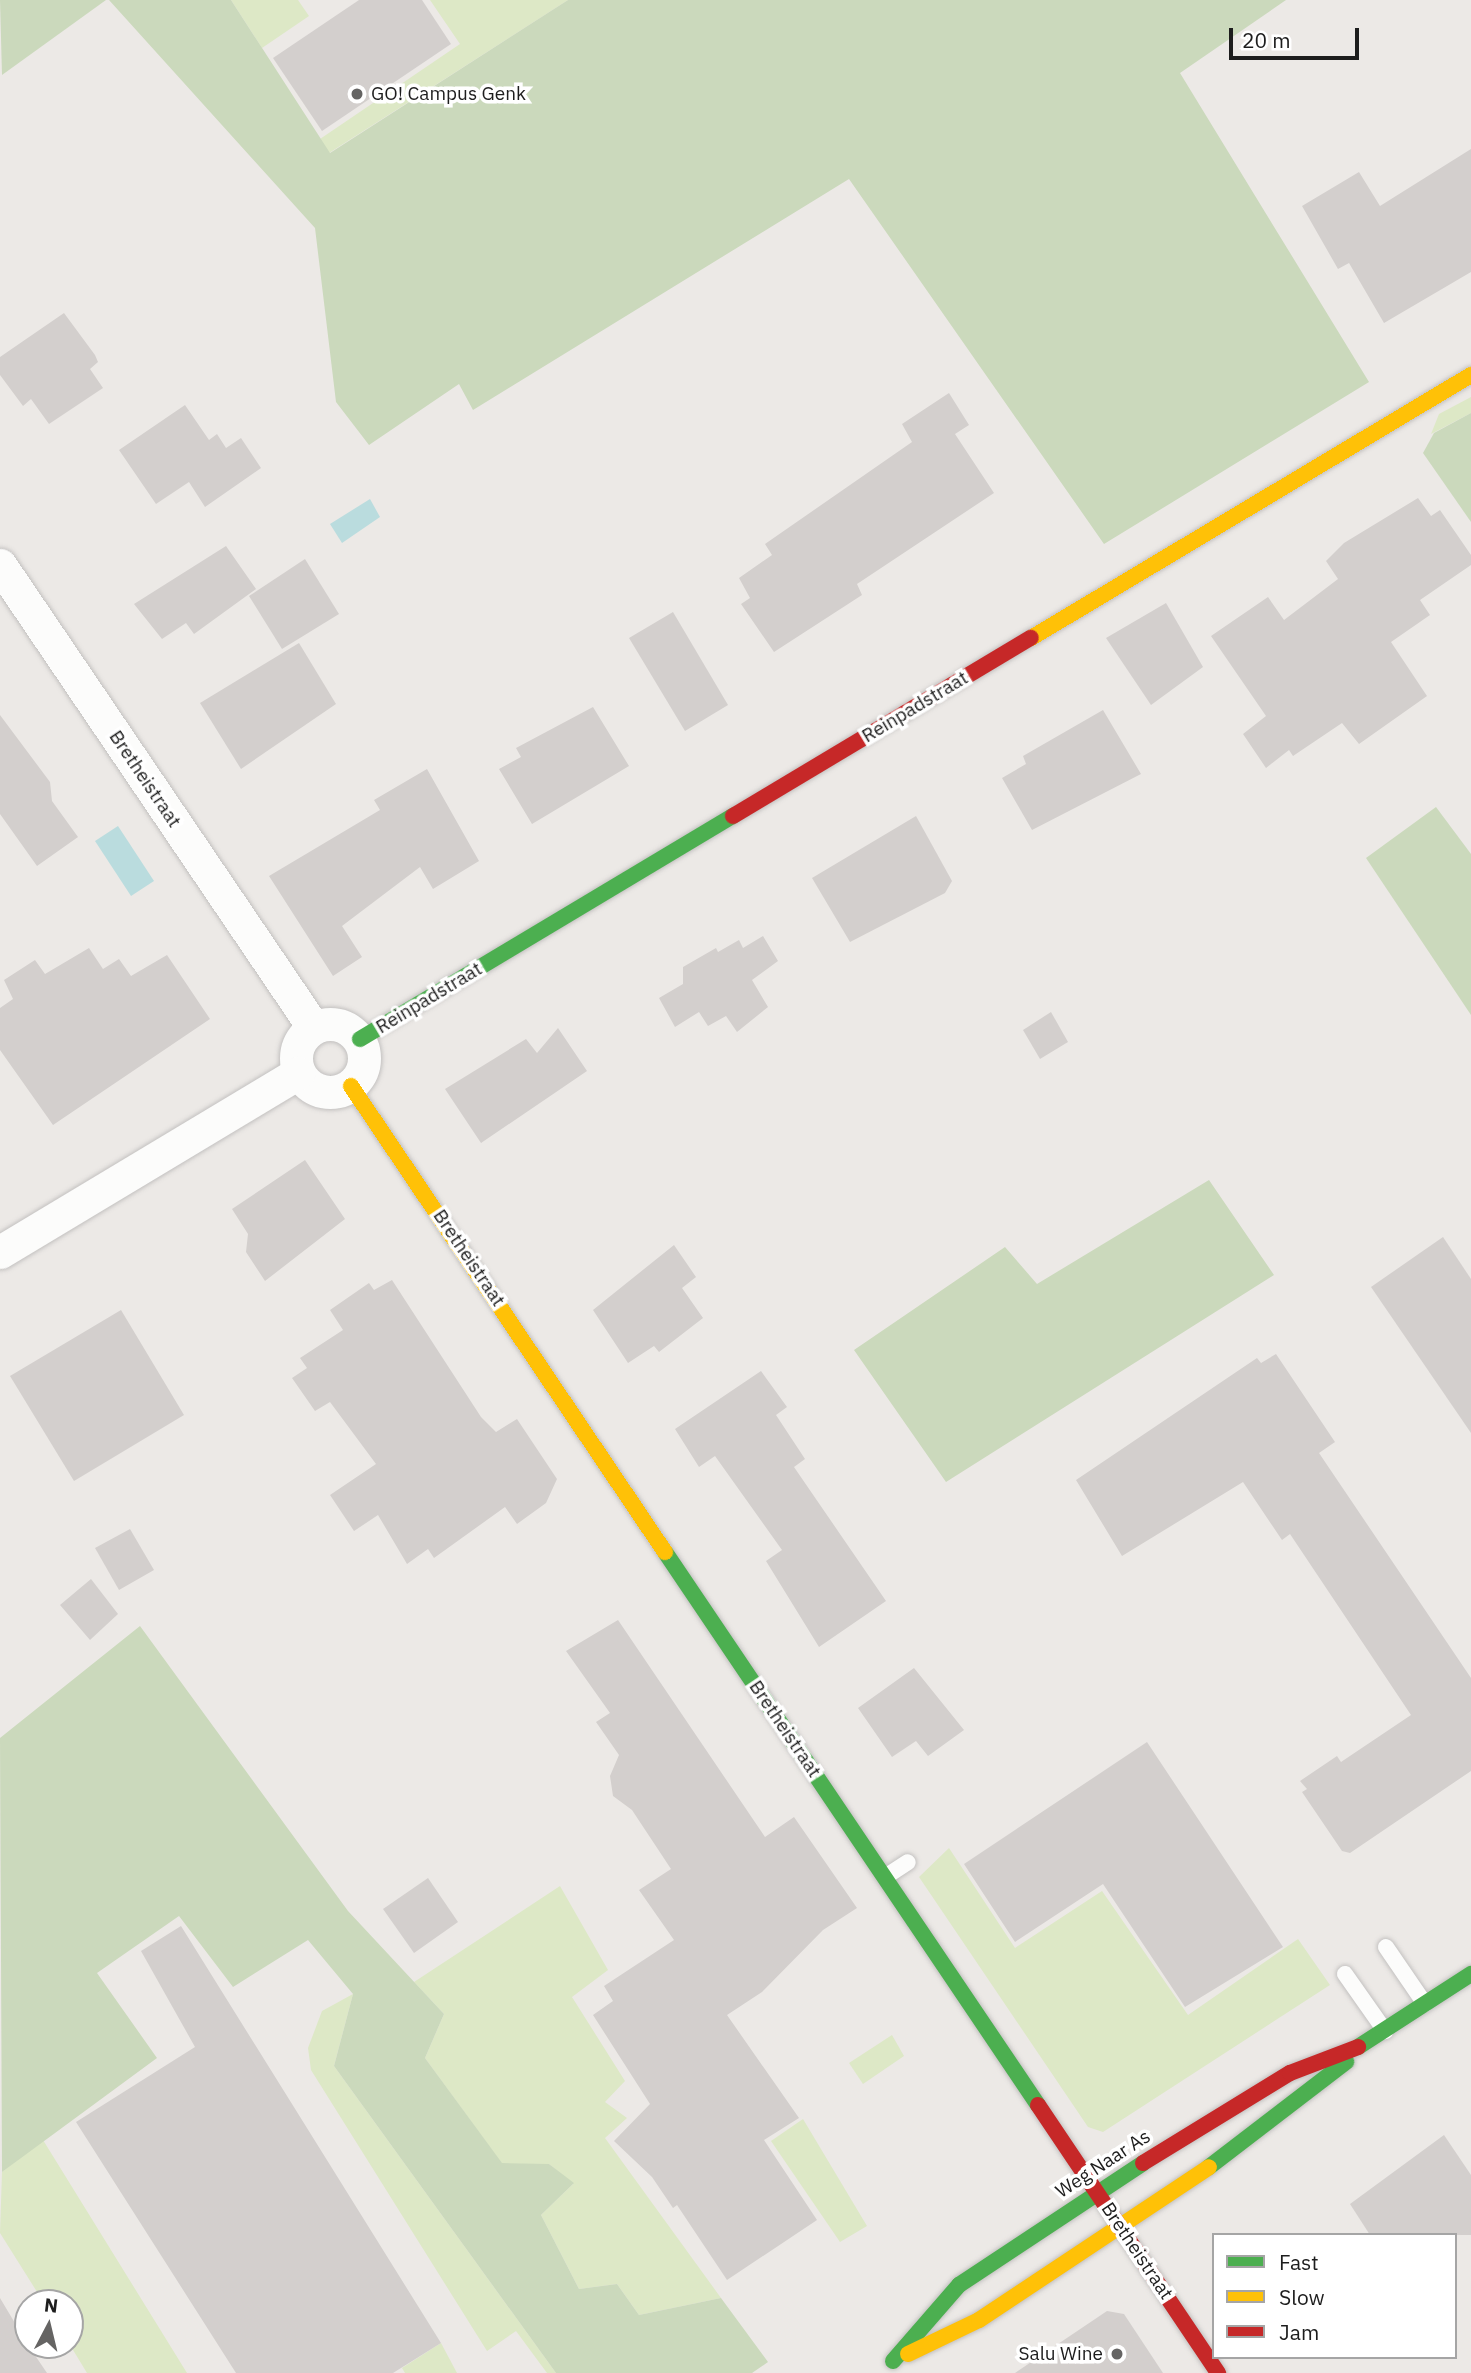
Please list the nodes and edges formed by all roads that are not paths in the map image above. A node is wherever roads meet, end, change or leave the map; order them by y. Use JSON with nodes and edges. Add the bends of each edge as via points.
{"nodes":[{"id":1,"x":1471,"y":375,"type":"edge"},
{"id":2,"x":0,"y":565,"type":"edge"},
{"id":3,"x":314,"y":1028,"type":"junction"},
{"id":4,"x":360,"y":1039,"type":"junction"},
{"id":5,"x":298,"y":1073,"type":"junction"},
{"id":6,"x":351,"y":1086,"type":"junction"},
{"id":7,"x":0,"y":1252,"type":"edge"},
{"id":8,"x":908,"y":1862,"type":"dead end"},
{"id":9,"x":885,"y":1877,"type":"junction"},
{"id":10,"x":1387,"y":1947,"type":"dead end"},
{"id":11,"x":1345,"y":1974,"type":"dead end"},
{"id":12,"x":1471,"y":1974,"type":"edge"},
{"id":13,"x":1425,"y":2004,"type":"junction"},
{"id":14,"x":1385,"y":2031,"type":"junction"},
{"id":15,"x":1365,"y":2044,"type":"junction"},
{"id":16,"x":1098,"y":2193,"type":"junction"},
{"id":17,"x":1120,"y":2227,"type":"junction"},
{"id":18,"x":893,"y":2361,"type":"junction"},
{"id":19,"x":875,"y":2373,"type":"edge"},
{"id":20,"x":1218,"y":2373,"type":"edge"}],
"edges":[{"from":1,"to":4,"type":"street","name":"Reinpadstraat"},
{"from":2,"to":3,"type":"street","name":"Bretheistraat"},
{"from":3,"to":4,"type":"street","via":[[334,1024]]},
{"from":3,"to":5,"type":"street","via":[[296,1050]]},
{"from":4,"to":6,"type":"street","via":[[365,1065]]},
{"from":5,"to":6,"type":"street","via":[[321,1092]]},
{"from":5,"to":7,"type":"street"},
{"from":6,"to":9,"type":"street","name":"Bretheistraat"},
{"from":8,"to":9,"type":"lane"},
{"from":9,"to":16,"type":"street","name":"Bretheistraat"},
{"from":10,"to":13,"type":"lane"},
{"from":11,"to":14,"type":"lane"},
{"from":12,"to":13,"type":"street","name":"Weg Naar As"},
{"from":13,"to":14,"type":"street","name":"Weg Naar As"},
{"from":14,"to":15,"type":"street","name":"Weg Naar As"},
{"from":15,"to":16,"type":"street","name":"Weg Naar As","via":[[1290,2073]]},
{"from":15,"to":17,"type":"street","name":"Weg Naar As","via":[[1327,2080],[1226,2156]]},
{"from":16,"to":17,"type":"street","name":"Bretheistraat"},
{"from":16,"to":18,"type":"street","name":"Weg Naar As","via":[[959,2285]]},
{"from":17,"to":18,"type":"street","name":"Weg Naar As","via":[[979,2320]]},
{"from":17,"to":20,"type":"street","name":"Bretheistraat"},
{"from":18,"to":19,"type":"street","name":"Weg Naar As"}]}
